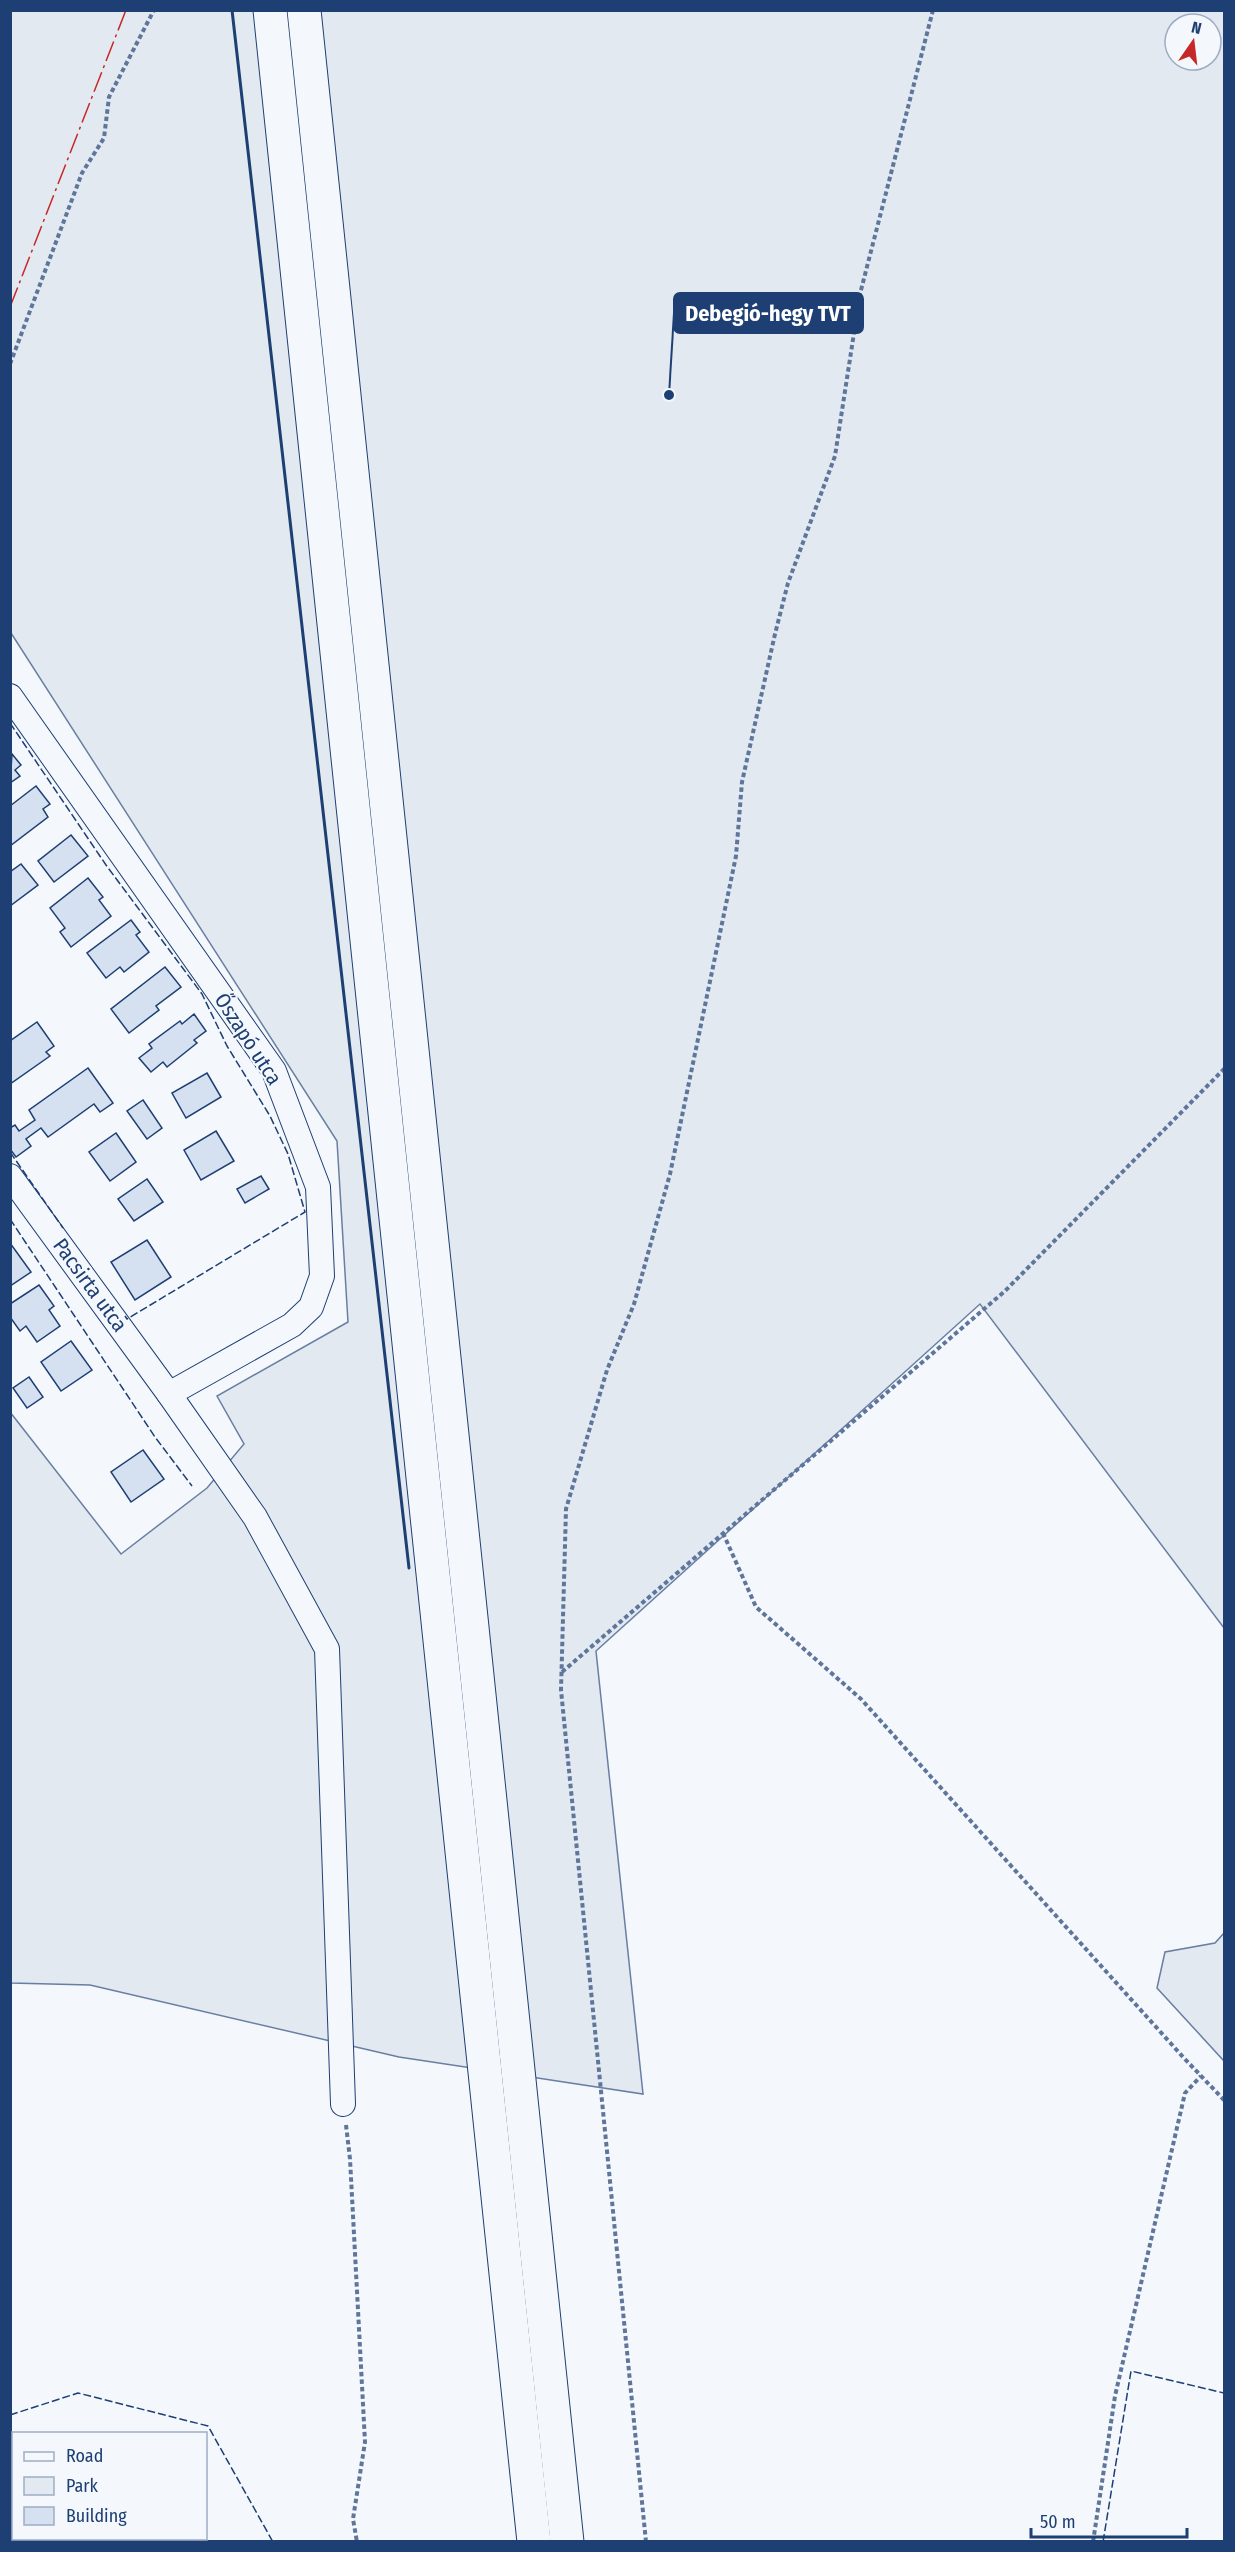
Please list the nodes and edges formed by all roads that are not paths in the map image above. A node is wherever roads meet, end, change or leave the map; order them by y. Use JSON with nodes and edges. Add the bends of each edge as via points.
{"nodes":[{"id":1,"x":270,"y":10,"type":"edge"},
{"id":2,"x":304,"y":10,"type":"edge"},
{"id":3,"x":10,"y":696,"type":"edge"},
{"id":4,"x":10,"y":1176,"type":"edge"},
{"id":5,"x":170,"y":1394,"type":"junction"},
{"id":6,"x":343,"y":2104,"type":"road end"},
{"id":7,"x":534,"y":2541,"type":"edge"},
{"id":8,"x":567,"y":2541,"type":"edge"}],
"edges":[{"from":1,"to":7,"type":"highway"},
{"from":2,"to":8,"type":"highway"},
{"from":3,"to":5,"type":"street","name":"Őszapó utca","via":[[274,1071],[318,1187],[322,1276],[311,1307],[292,1325]]},
{"from":4,"to":5,"type":"street","name":"Pacsirta utca"},
{"from":5,"to":6,"type":"street","name":"Pacsirta utca","via":[[255,1517],[327,1649]]}]}
